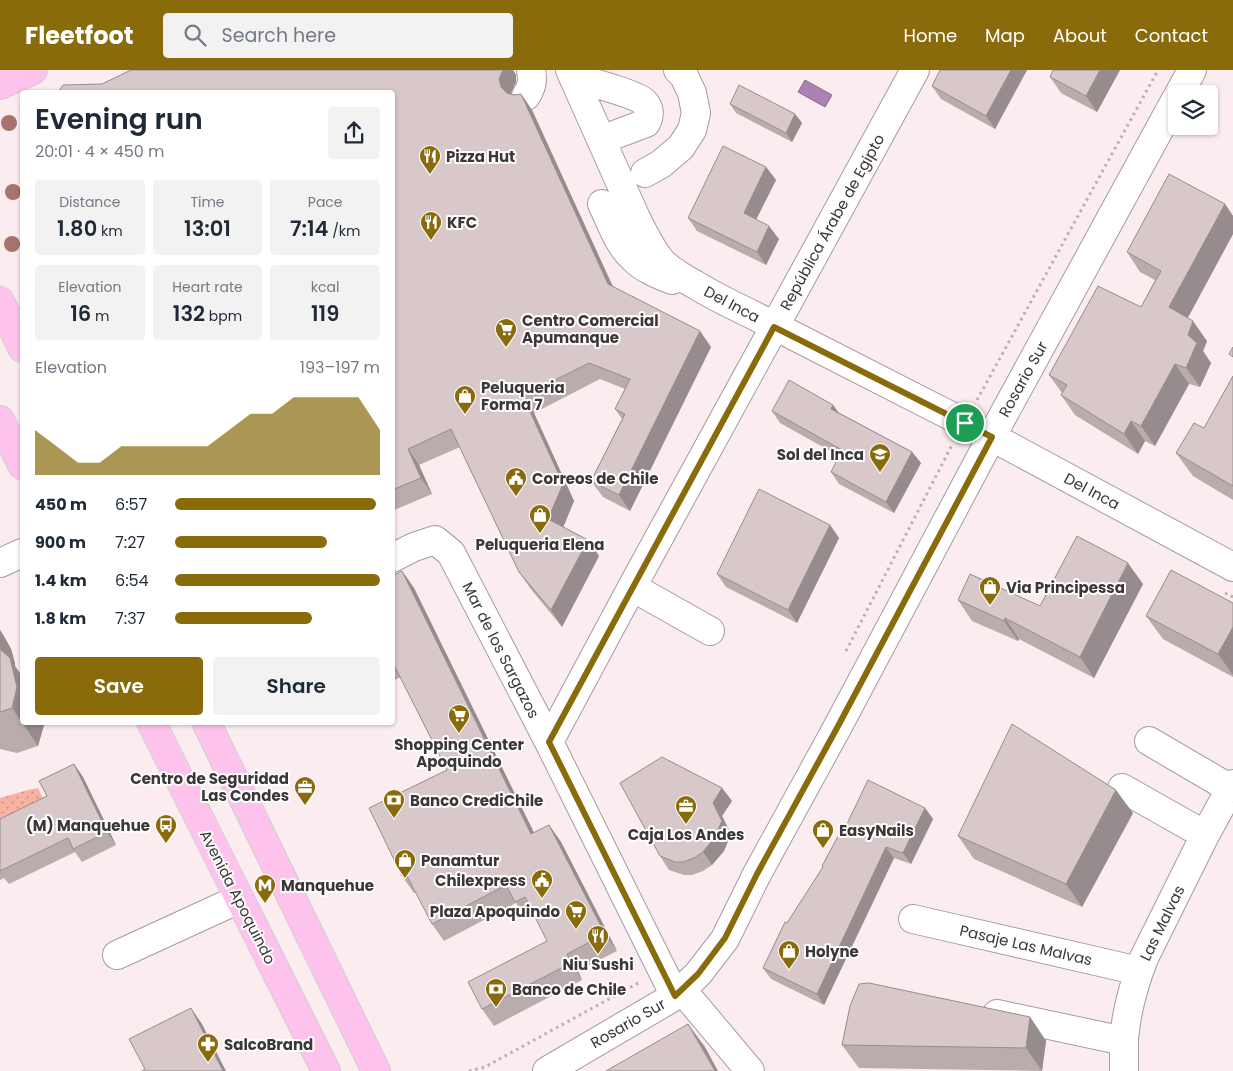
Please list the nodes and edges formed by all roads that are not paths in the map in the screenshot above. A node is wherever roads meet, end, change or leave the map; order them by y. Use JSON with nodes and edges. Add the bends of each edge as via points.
{"nodes":[{"id":1,"x":33,"y":70,"type":"edge"},
{"id":2,"x":678,"y":70,"type":"edge"},
{"id":3,"x":915,"y":70,"type":"edge"},
{"id":4,"x":1192,"y":70,"type":"edge"},
{"id":5,"x":571,"y":74,"type":"edge"},
{"id":6,"x":0,"y":85,"type":"edge"},
{"id":7,"x":1184,"y":85,"type":"edge"},
{"id":8,"x":1168,"y":114,"type":"edge"},
{"id":9,"x":601,"y":140,"type":"junction"},
{"id":10,"x":645,"y":173,"type":"dead end"},
{"id":11,"x":602,"y":204,"type":"dead end"},
{"id":12,"x":722,"y":300,"type":"junction"},
{"id":13,"x":0,"y":302,"type":"edge"},
{"id":14,"x":774,"y":327,"type":"junction"},
{"id":15,"x":20,"y":344,"type":"edge"},
{"id":16,"x":0,"y":420,"type":"edge"},
{"id":17,"x":992,"y":437,"type":"junction"},
{"id":18,"x":20,"y":461,"type":"edge"},
{"id":19,"x":20,"y":554,"type":"edge"},
{"id":20,"x":395,"y":556,"type":"edge"},
{"id":21,"x":0,"y":563,"type":"edge"},
{"id":22,"x":1233,"y":567,"type":"edge"},
{"id":23,"x":632,"y":587,"type":"junction"},
{"id":24,"x":710,"y":631,"type":"dead end"},
{"id":25,"x":152,"y":725,"type":"edge"},
{"id":26,"x":207,"y":725,"type":"edge"},
{"id":27,"x":1149,"y":741,"type":"dead end"},
{"id":28,"x":549,"y":742,"type":"junction"},
{"id":29,"x":1232,"y":787,"type":"edge"},
{"id":30,"x":1122,"y":788,"type":"dead end"},
{"id":31,"x":1205,"y":835,"type":"junction"},
{"id":32,"x":239,"y":899,"type":"junction"},
{"id":33,"x":913,"y":919,"type":"dead end"},
{"id":34,"x":117,"y":955,"type":"dead end"},
{"id":35,"x":1139,"y":971,"type":"junction"},
{"id":36,"x":678,"y":993,"type":"junction"},
{"id":37,"x":973,"y":1009,"type":"edge"},
{"id":38,"x":1124,"y":1041,"type":"junction"},
{"id":39,"x":370,"y":1060,"type":"edge"},
{"id":40,"x":326,"y":1071,"type":"edge"},
{"id":41,"x":392,"y":1071,"type":"edge"},
{"id":42,"x":547,"y":1071,"type":"edge"},
{"id":43,"x":750,"y":1071,"type":"edge"},
{"id":44,"x":1124,"y":1071,"type":"edge"}],
"edges":[{"from":1,"to":6,"type":"main road"},
{"from":2,"to":10,"type":"street","via":[[692,93],[696,113],[692,130],[681,147]]},
{"from":3,"to":14,"type":"street","name":"República Árabe de Egipto"},
{"from":4,"to":7,"type":"street"},
{"from":5,"to":9,"type":"street","name":"Del Inca"},
{"from":5,"to":9,"type":"street","via":[[632,95],[649,109],[646,123]]},
{"from":8,"to":17,"type":"street","name":"Rosario Sur"},
{"from":9,"to":12,"type":"street","name":"Del Inca","via":[[655,254],[678,274]]},
{"from":11,"to":12,"type":"street","via":[[634,260],[656,274]]},
{"from":12,"to":14,"type":"street","name":"Del Inca"},
{"from":13,"to":15,"type":"main road"},
{"from":14,"to":17,"type":"street","name":"Del Inca"},
{"from":14,"to":23,"type":"street","name":"República Árabe de Egipto"},
{"from":16,"to":18,"type":"main road"},
{"from":17,"to":22,"type":"street","name":"Del Inca"},
{"from":17,"to":36,"type":"street","name":"Rosario Sur","via":[[725,938],[698,974]]},
{"from":19,"to":21,"type":"street"},
{"from":20,"to":28,"type":"street","name":"Mar de los Sargazos","via":[[436,540],[451,553]]},
{"from":23,"to":24,"type":"street"},
{"from":23,"to":28,"type":"street","name":"República Árabe de Egipto"},
{"from":25,"to":32,"type":"main road","name":"Avenida Apoquindo"},
{"from":26,"to":39,"type":"main road"},
{"from":27,"to":29,"type":"street"},
{"from":28,"to":36,"type":"street","name":"Mar de los Sargazos","via":[[662,970]]},
{"from":29,"to":31,"type":"street","name":"Las Malvas"},
{"from":30,"to":31,"type":"street"},
{"from":31,"to":35,"type":"street","name":"Las Malvas"},
{"from":32,"to":34,"type":"street"},
{"from":32,"to":40,"type":"main road","name":"Avenida Apoquindo"},
{"from":33,"to":35,"type":"street","name":"Pasaje Las Malvas"},
{"from":35,"to":38,"type":"street","name":"Las Malvas"},
{"from":36,"to":42,"type":"street","name":"Rosario Sur"},
{"from":36,"to":43,"type":"street","name":"Mar de los Sargazos"},
{"from":37,"to":38,"type":"street"},
{"from":38,"to":44,"type":"street","name":"Las Malvas"},
{"from":39,"to":41,"type":"main road"}]}
